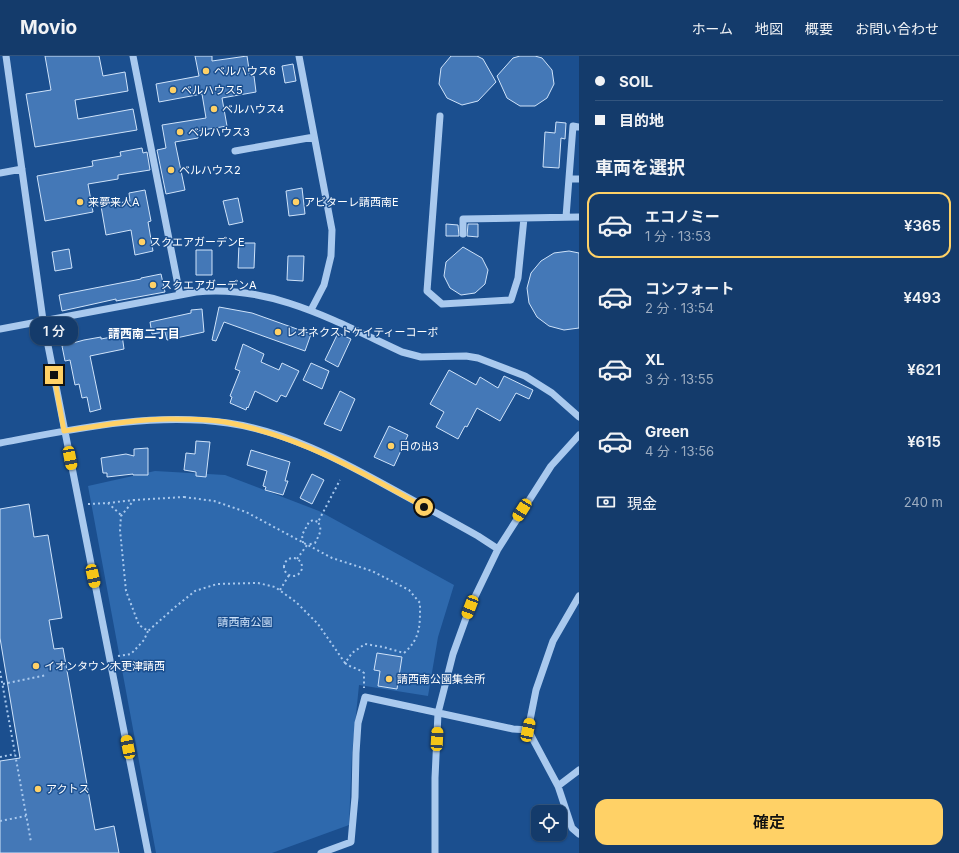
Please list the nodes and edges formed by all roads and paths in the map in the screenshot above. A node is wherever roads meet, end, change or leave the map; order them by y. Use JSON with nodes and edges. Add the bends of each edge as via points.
{"nodes":[{"id":1,"x":6,"y":56,"type":"edge"},
{"id":2,"x":133,"y":56,"type":"edge"},
{"id":3,"x":299,"y":56,"type":"edge"},
{"id":4,"x":440,"y":116,"type":"dead end"},
{"id":5,"x":579,"y":127,"type":"edge"},
{"id":6,"x":314,"y":137,"type":"junction"},
{"id":7,"x":235,"y":151,"type":"dead end"},
{"id":8,"x":22,"y":169,"type":"junction"},
{"id":9,"x":0,"y":173,"type":"edge"},
{"id":10,"x":569,"y":179,"type":"junction"},
{"id":11,"x":579,"y":179,"type":"edge"},
{"id":12,"x":566,"y":217,"type":"junction"},
{"id":13,"x":579,"y":217,"type":"edge"},
{"id":14,"x":524,"y":218,"type":"junction"},
{"id":15,"x":463,"y":234,"type":"dead end"},
{"id":16,"x":180,"y":295,"type":"junction"},
{"id":17,"x":311,"y":310,"type":"junction"},
{"id":18,"x":43,"y":320,"type":"junction"},
{"id":19,"x":0,"y":329,"type":"edge"},
{"id":20,"x":579,"y":417,"type":"edge"},
{"id":21,"x":64,"y":431,"type":"junction"},
{"id":22,"x":579,"y":435,"type":"edge"},
{"id":23,"x":0,"y":443,"type":"edge"},
{"id":24,"x":340,"y":480,"type":"dead end"},
{"id":25,"x":134,"y":500,"type":"junction"},
{"id":26,"x":108,"y":503,"type":"junction"},
{"id":27,"x":79,"y":506,"type":"junction"},
{"id":28,"x":121,"y":516,"type":"junction"},
{"id":29,"x":318,"y":522,"type":"junction"},
{"id":30,"x":303,"y":543,"type":"junction"},
{"id":31,"x":307,"y":545,"type":"junction"},
{"id":32,"x":498,"y":549,"type":"junction"},
{"id":33,"x":298,"y":559,"type":"junction"},
{"id":34,"x":289,"y":575,"type":"junction"},
{"id":35,"x":280,"y":590,"type":"junction"},
{"id":36,"x":579,"y":596,"type":"edge"},
{"id":37,"x":148,"y":631,"type":"junction"},
{"id":38,"x":110,"y":657,"type":"junction"},
{"id":39,"x":345,"y":662,"type":"junction"},
{"id":40,"x":0,"y":671,"type":"edge"},
{"id":41,"x":47,"y":675,"type":"dead end"},
{"id":42,"x":2,"y":684,"type":"junction"},
{"id":43,"x":365,"y":697,"type":"junction"},
{"id":44,"x":438,"y":713,"type":"junction"},
{"id":45,"x":528,"y":730,"type":"junction"},
{"id":46,"x":15,"y":754,"type":"junction"},
{"id":47,"x":0,"y":757,"type":"edge"},
{"id":48,"x":579,"y":770,"type":"edge"},
{"id":49,"x":558,"y":786,"type":"junction"},
{"id":50,"x":26,"y":816,"type":"junction"},
{"id":51,"x":0,"y":821,"type":"edge"},
{"id":52,"x":579,"y":834,"type":"edge"},
{"id":53,"x":31,"y":842,"type":"dead end"},
{"id":54,"x":148,"y":853,"type":"edge"},
{"id":55,"x":321,"y":853,"type":"edge"},
{"id":56,"x":435,"y":853,"type":"edge"}],
"edges":[{"from":1,"to":8,"type":"street"},
{"from":2,"to":16,"type":"street"},
{"from":3,"to":6,"type":"street"},
{"from":4,"to":14,"type":"street","via":[[427,291],[442,304],[511,300],[518,278]]},
{"from":5,"to":10,"type":"street","via":[[573,126]]},
{"from":6,"to":7,"type":"street"},
{"from":6,"to":17,"type":"street","via":[[332,230],[331,256],[324,285]]},
{"from":8,"to":9,"type":"street"},
{"from":8,"to":18,"type":"street"},
{"from":10,"to":11,"type":"street"},
{"from":10,"to":12,"type":"street"},
{"from":12,"to":13,"type":"street"},
{"from":12,"to":14,"type":"street"},
{"from":14,"to":15,"type":"street","via":[[463,219]]},
{"from":16,"to":17,"type":"street","via":[[215,290],[237,292],[266,296]]},
{"from":16,"to":18,"type":"street"},
{"from":17,"to":20,"type":"street","via":[[402,352],[421,357],[478,358],[525,376],[552,393]]},
{"from":18,"to":19,"type":"street"},
{"from":18,"to":21,"type":"street"},
{"from":21,"to":23,"type":"street"},
{"from":21,"to":27,"type":"street"},
{"from":21,"to":32,"type":"street","via":[[169,419],[228,423],[258,430],[292,440],[344,463]]},
{"from":22,"to":32,"type":"street","via":[[551,466]]},
{"from":24,"to":29,"type":"path"},
{"from":25,"to":26,"type":"path"},
{"from":25,"to":28,"type":"path"},
{"from":25,"to":30,"type":"path","via":[[184,497],[214,501],[246,512]]},
{"from":26,"to":27,"type":"path"},
{"from":26,"to":28,"type":"path"},
{"from":27,"to":38,"type":"street"},
{"from":28,"to":37,"type":"path","via":[[126,591],[139,625]]},
{"from":29,"to":30,"type":"path","via":[[309,522],[302,535]]},
{"from":29,"to":31,"type":"path","via":[[321,527],[320,534],[315,543]]},
{"from":30,"to":31,"type":"path"},
{"from":31,"to":33,"type":"path"},
{"from":31,"to":39,"type":"path","via":[[409,590],[420,603],[420,628],[411,646],[404,653],[364,644]]},
{"from":32,"to":44,"type":"street","via":[[470,607],[455,648]]},
{"from":33,"to":34,"type":"path","via":[[302,566],[300,573]]},
{"from":33,"to":34,"type":"path","via":[[290,558],[286,561],[284,569]]},
{"from":34,"to":35,"type":"path"},
{"from":35,"to":37,"type":"path","via":[[258,583],[217,584],[195,591]]},
{"from":35,"to":39,"type":"path","via":[[318,624]]},
{"from":36,"to":45,"type":"street","via":[[553,641],[536,690]]},
{"from":37,"to":38,"type":"path","via":[[144,640],[131,654]]},
{"from":38,"to":54,"type":"street"},
{"from":39,"to":43,"type":"path","via":[[364,673]]},
{"from":40,"to":42,"type":"path"},
{"from":41,"to":42,"type":"path"},
{"from":42,"to":46,"type":"path"},
{"from":43,"to":44,"type":"street"},
{"from":43,"to":55,"type":"street","via":[[358,723],[351,842]]},
{"from":44,"to":45,"type":"street"},
{"from":44,"to":56,"type":"street"},
{"from":45,"to":49,"type":"street"},
{"from":46,"to":47,"type":"path"},
{"from":46,"to":50,"type":"path"},
{"from":48,"to":49,"type":"street"},
{"from":49,"to":52,"type":"street","via":[[572,828]]},
{"from":50,"to":51,"type":"path"},
{"from":50,"to":53,"type":"path"}]}
